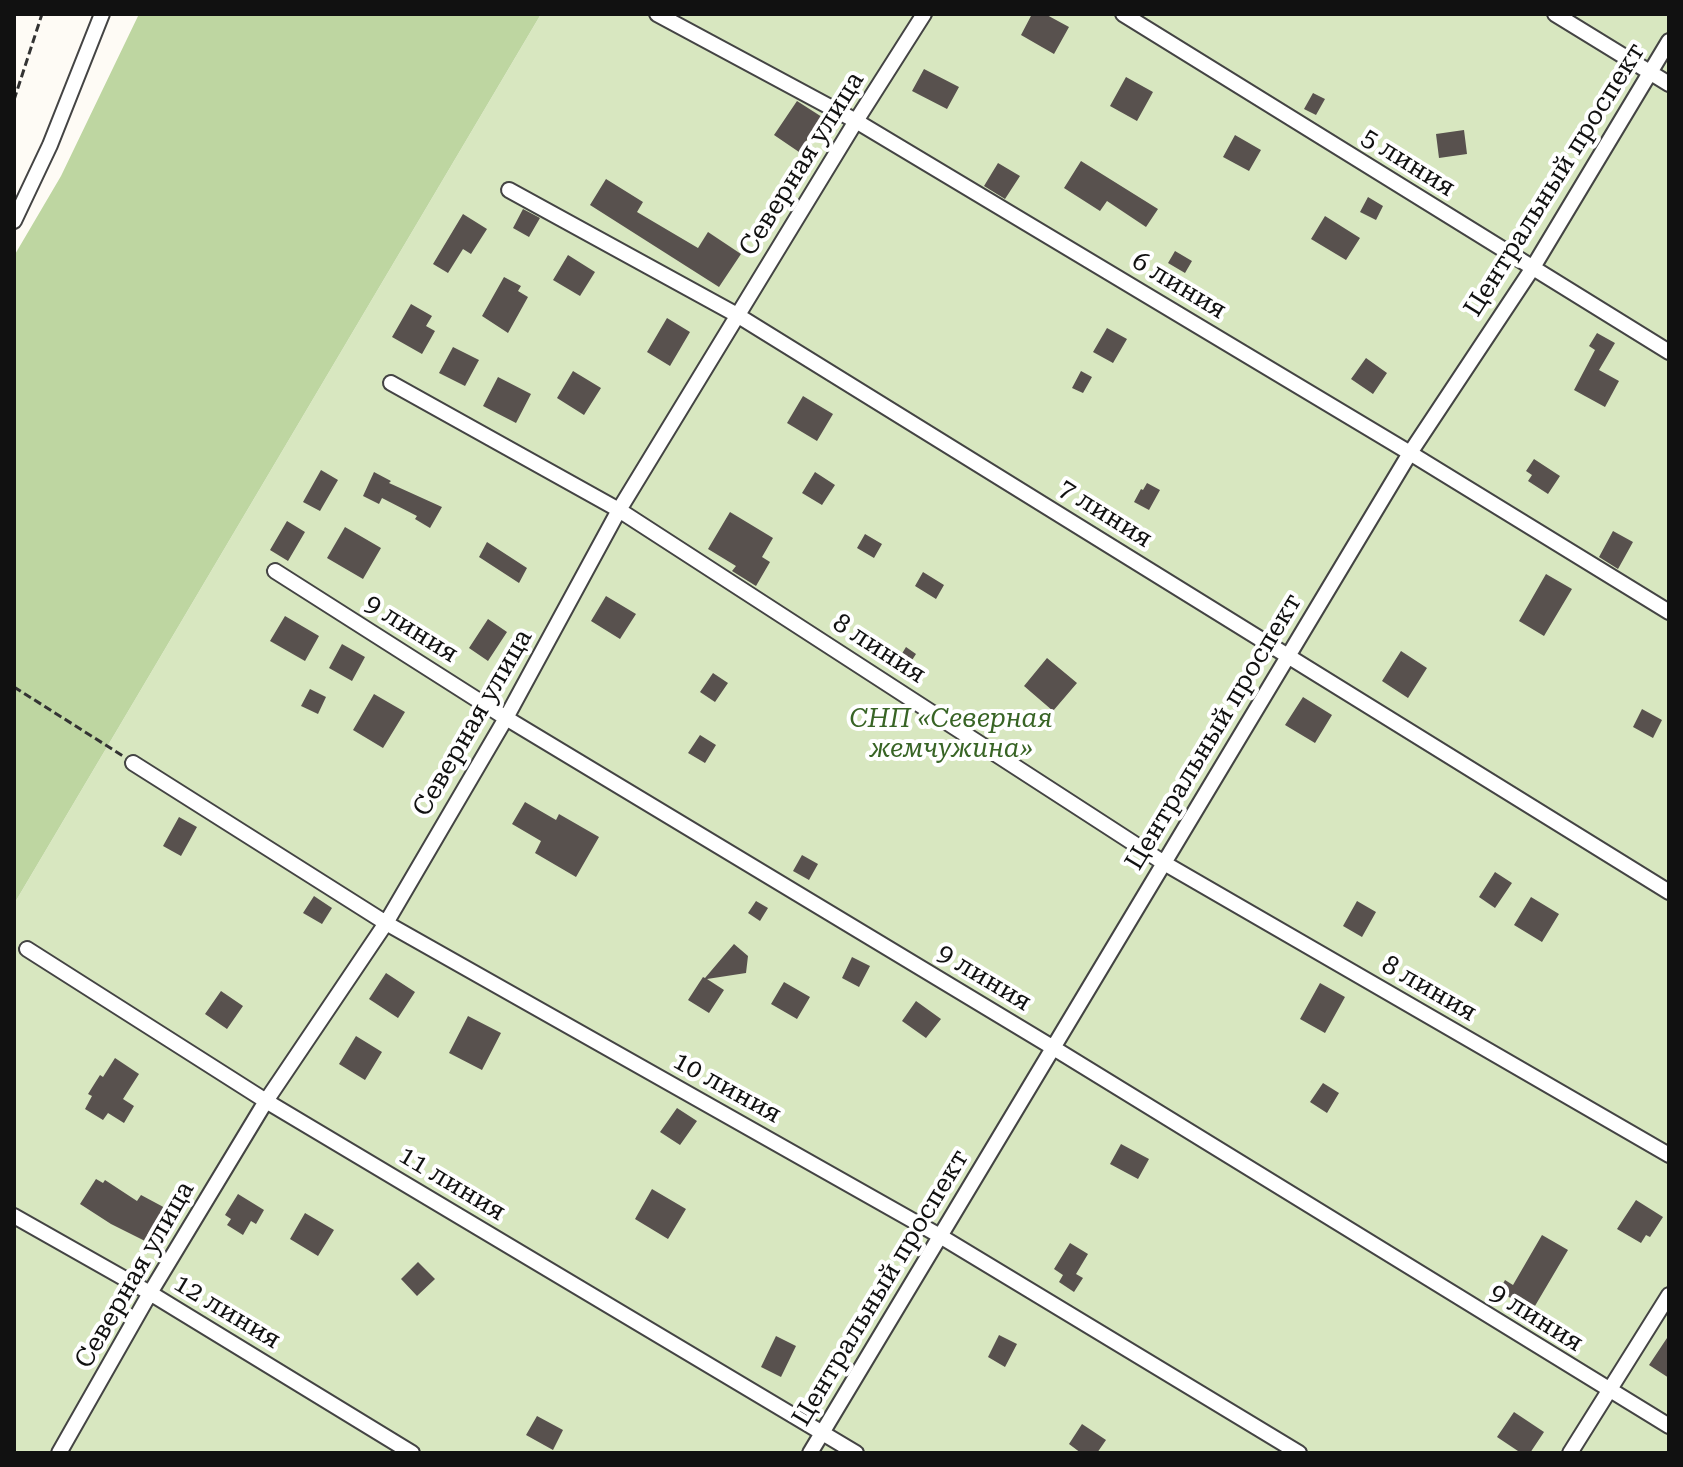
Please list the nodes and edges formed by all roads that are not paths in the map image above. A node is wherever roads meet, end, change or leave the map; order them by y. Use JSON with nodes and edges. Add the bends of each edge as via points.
{"nodes":[{"id":1,"x":102,"y":14,"type":"edge"},
{"id":2,"x":657,"y":14,"type":"edge"},
{"id":3,"x":924,"y":14,"type":"edge"},
{"id":4,"x":1123,"y":14,"type":"edge"},
{"id":5,"x":1555,"y":14,"type":"edge"},
{"id":6,"x":1669,"y":41,"type":"edge"},
{"id":7,"x":1650,"y":72,"type":"junction"},
{"id":8,"x":1669,"y":84,"type":"edge"},
{"id":9,"x":856,"y":121,"type":"junction"},
{"id":10,"x":509,"y":190,"type":"dead end"},
{"id":11,"x":14,"y":221,"type":"edge"},
{"id":12,"x":1532,"y":269,"type":"junction"},
{"id":13,"x":737,"y":315,"type":"junction"},
{"id":14,"x":1669,"y":352,"type":"edge"},
{"id":15,"x":391,"y":383,"type":"dead end"},
{"id":16,"x":1410,"y":453,"type":"junction"},
{"id":17,"x":619,"y":510,"type":"junction"},
{"id":18,"x":275,"y":571,"type":"dead end"},
{"id":19,"x":1669,"y":612,"type":"edge"},
{"id":20,"x":1288,"y":655,"type":"junction"},
{"id":21,"x":506,"y":718,"type":"junction"},
{"id":22,"x":133,"y":763,"type":"road end"},
{"id":23,"x":1164,"y":863,"type":"junction"},
{"id":24,"x":1669,"y":892,"type":"edge"},
{"id":25,"x":386,"y":923,"type":"junction"},
{"id":26,"x":27,"y":949,"type":"dead end"},
{"id":27,"x":1052,"y":1047,"type":"junction"},
{"id":28,"x":266,"y":1101,"type":"junction"},
{"id":29,"x":1669,"y":1155,"type":"edge"},
{"id":30,"x":14,"y":1216,"type":"edge"},
{"id":31,"x":940,"y":1236,"type":"junction"},
{"id":32,"x":150,"y":1293,"type":"junction"},
{"id":33,"x":1669,"y":1295,"type":"edge"},
{"id":34,"x":1608,"y":1391,"type":"junction"},
{"id":35,"x":1669,"y":1426,"type":"edge"},
{"id":36,"x":823,"y":1433,"type":"junction"},
{"id":37,"x":59,"y":1453,"type":"edge"},
{"id":38,"x":412,"y":1453,"type":"edge"},
{"id":39,"x":810,"y":1453,"type":"edge"},
{"id":40,"x":856,"y":1453,"type":"edge"},
{"id":41,"x":1299,"y":1453,"type":"edge"},
{"id":42,"x":1570,"y":1453,"type":"edge"}],
"edges":[{"from":1,"to":11,"type":"street"},
{"from":2,"to":9,"type":"street","name":"6 линия"},
{"from":3,"to":9,"type":"street","name":"Северная улица"},
{"from":4,"to":12,"type":"street","name":"5 линия"},
{"from":5,"to":7,"type":"street"},
{"from":6,"to":7,"type":"street","name":"Центральный проспект"},
{"from":7,"to":8,"type":"street"},
{"from":7,"to":12,"type":"street","name":"Центральный проспект"},
{"from":9,"to":13,"type":"street","name":"Северная улица"},
{"from":9,"to":16,"type":"street","name":"6 линия"},
{"from":10,"to":13,"type":"street","name":"7 линия"},
{"from":12,"to":14,"type":"street","name":"5 линия"},
{"from":12,"to":16,"type":"street","name":"Центральный проспект"},
{"from":13,"to":17,"type":"street","name":"Северная улица"},
{"from":13,"to":20,"type":"street","name":"7 линия"},
{"from":15,"to":17,"type":"street","name":"8 линия"},
{"from":16,"to":19,"type":"street","name":"6 линия"},
{"from":16,"to":20,"type":"street","name":"Центральный проспект"},
{"from":17,"to":21,"type":"street","name":"Северная улица"},
{"from":17,"to":23,"type":"street","name":"8 линия"},
{"from":18,"to":21,"type":"street","name":"9 линия"},
{"from":20,"to":23,"type":"street","name":"Центральный проспект"},
{"from":20,"to":24,"type":"street","name":"7 линия"},
{"from":21,"to":25,"type":"street","name":"Северная улица"},
{"from":21,"to":27,"type":"street","name":"9 линия"},
{"from":22,"to":25,"type":"street","name":"10 линия"},
{"from":23,"to":27,"type":"street","name":"Центральный проспект"},
{"from":23,"to":29,"type":"street","name":"8 линия"},
{"from":25,"to":28,"type":"street","name":"Северная улица"},
{"from":25,"to":31,"type":"street","name":"10 линия"},
{"from":26,"to":28,"type":"street","name":"11 линия"},
{"from":27,"to":31,"type":"street","name":"Центральный проспект"},
{"from":27,"to":34,"type":"street","name":"9 линия"},
{"from":28,"to":32,"type":"street","name":"Северная улица"},
{"from":28,"to":36,"type":"street","name":"11 линия"},
{"from":30,"to":32,"type":"street","name":"12 линия"},
{"from":31,"to":36,"type":"street","name":"Центральный проспект"},
{"from":31,"to":41,"type":"street","name":"10 линия"},
{"from":32,"to":37,"type":"street","name":"Северная улица"},
{"from":32,"to":38,"type":"street","name":"12 линия"},
{"from":33,"to":34,"type":"street"},
{"from":34,"to":35,"type":"street","name":"9 линия"},
{"from":34,"to":42,"type":"street"},
{"from":36,"to":39,"type":"street","name":"Центральный проспект"},
{"from":36,"to":40,"type":"street","name":"11 линия"}]}
